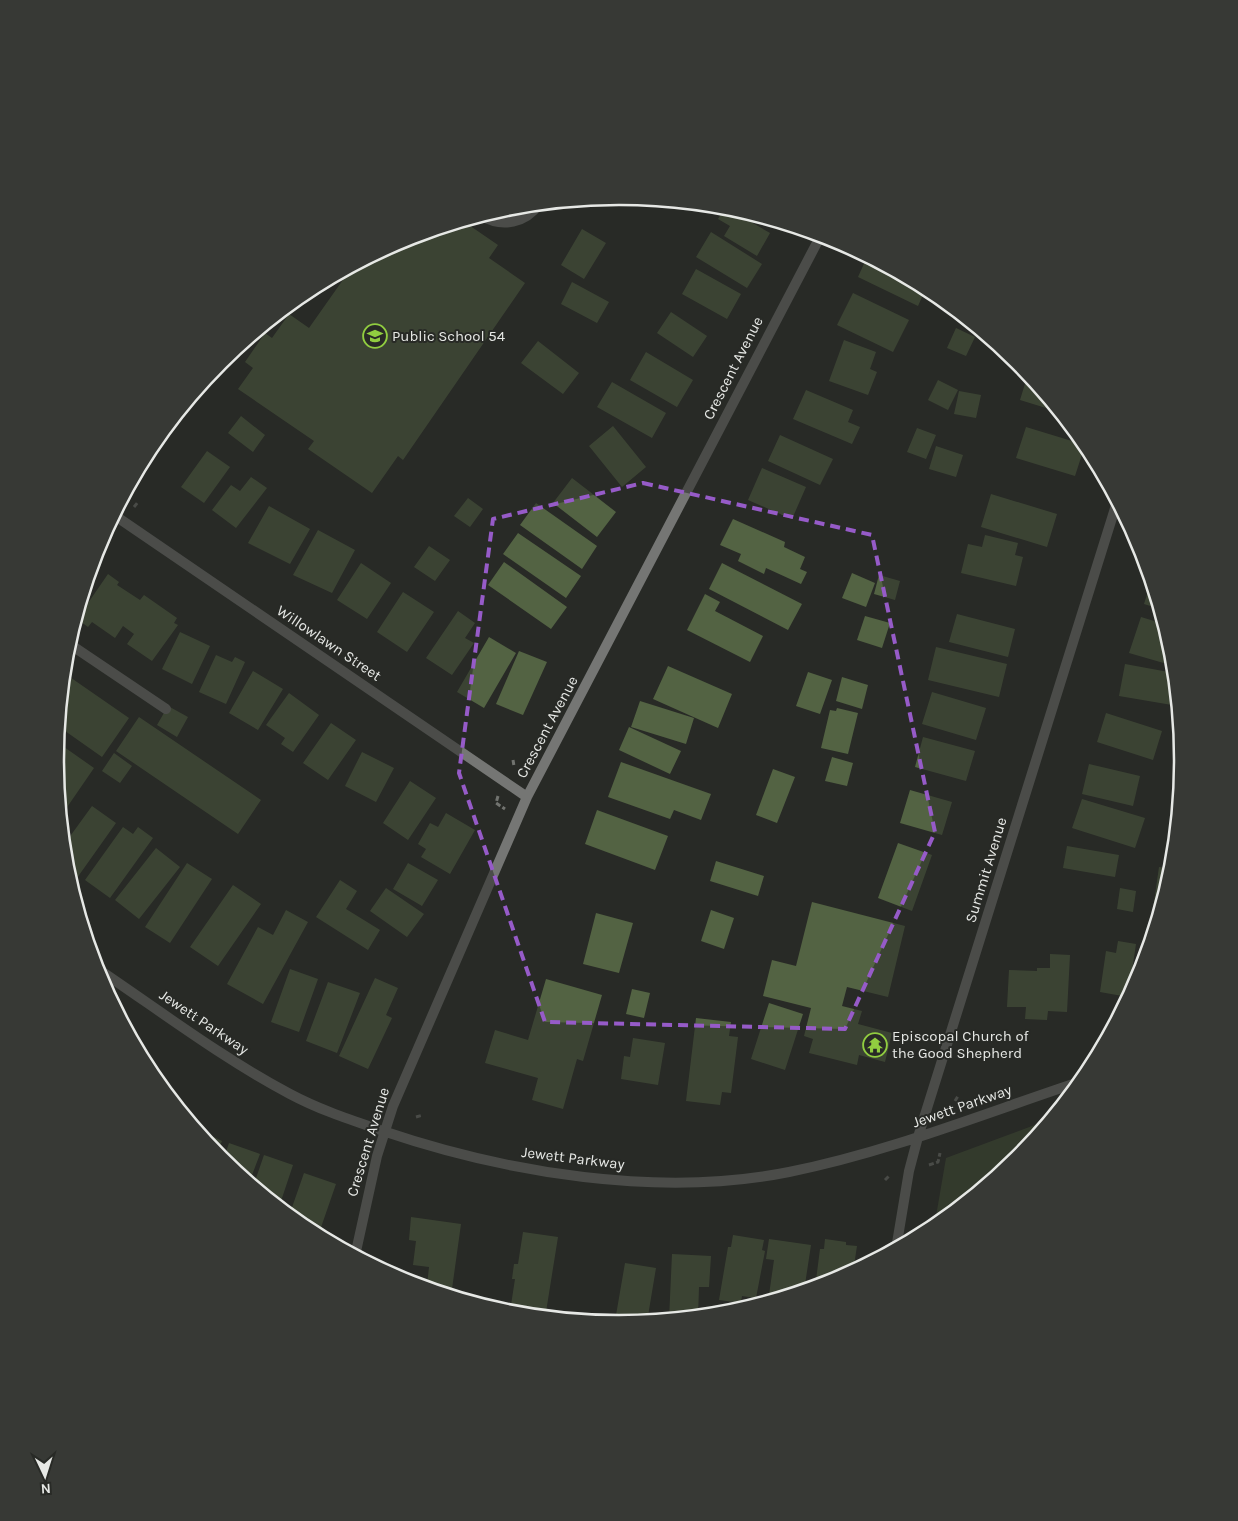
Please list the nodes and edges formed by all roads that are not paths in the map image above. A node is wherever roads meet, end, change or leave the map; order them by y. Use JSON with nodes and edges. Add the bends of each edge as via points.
{"nodes":[{"id":1,"x":534,"y":212,"type":"edge"},
{"id":2,"x":492,"y":220,"type":"edge"},
{"id":3,"x":817,"y":243,"type":"edge"},
{"id":4,"x":1114,"y":510,"type":"edge"},
{"id":5,"x":119,"y":519,"type":"edge"},
{"id":6,"x":75,"y":648,"type":"edge"},
{"id":7,"x":166,"y":709,"type":"dead end"},
{"id":8,"x":527,"y":797,"type":"junction"},
{"id":9,"x":107,"y":975,"type":"edge"},
{"id":10,"x":1069,"y":1086,"type":"edge"},
{"id":11,"x":384,"y":1131,"type":"junction"},
{"id":12,"x":918,"y":1137,"type":"junction"},
{"id":13,"x":897,"y":1241,"type":"edge"},
{"id":14,"x":356,"y":1249,"type":"edge"}],
"edges":[{"from":1,"to":2,"type":"street","via":[[516,222]]},
{"from":3,"to":8,"type":"street","name":"Crescent Avenue"},
{"from":4,"to":12,"type":"street","name":"Summit Avenue"},
{"from":5,"to":8,"type":"street","name":"Willowlawn Street"},
{"from":6,"to":7,"type":"street"},
{"from":8,"to":11,"type":"street","name":"Crescent Avenue"},
{"from":9,"to":11,"type":"street","name":"Jewett Parkway","via":[[264,1080],[338,1117]]},
{"from":10,"to":12,"type":"street","name":"Jewett Parkway"},
{"from":11,"to":12,"type":"street","name":"Jewett Parkway","via":[[449,1152],[557,1173],[604,1179],[695,1182],[785,1173],[829,1164]]},
{"from":11,"to":14,"type":"street","name":"Crescent Avenue"},
{"from":12,"to":13,"type":"street","name":"Summit Avenue"}]}
